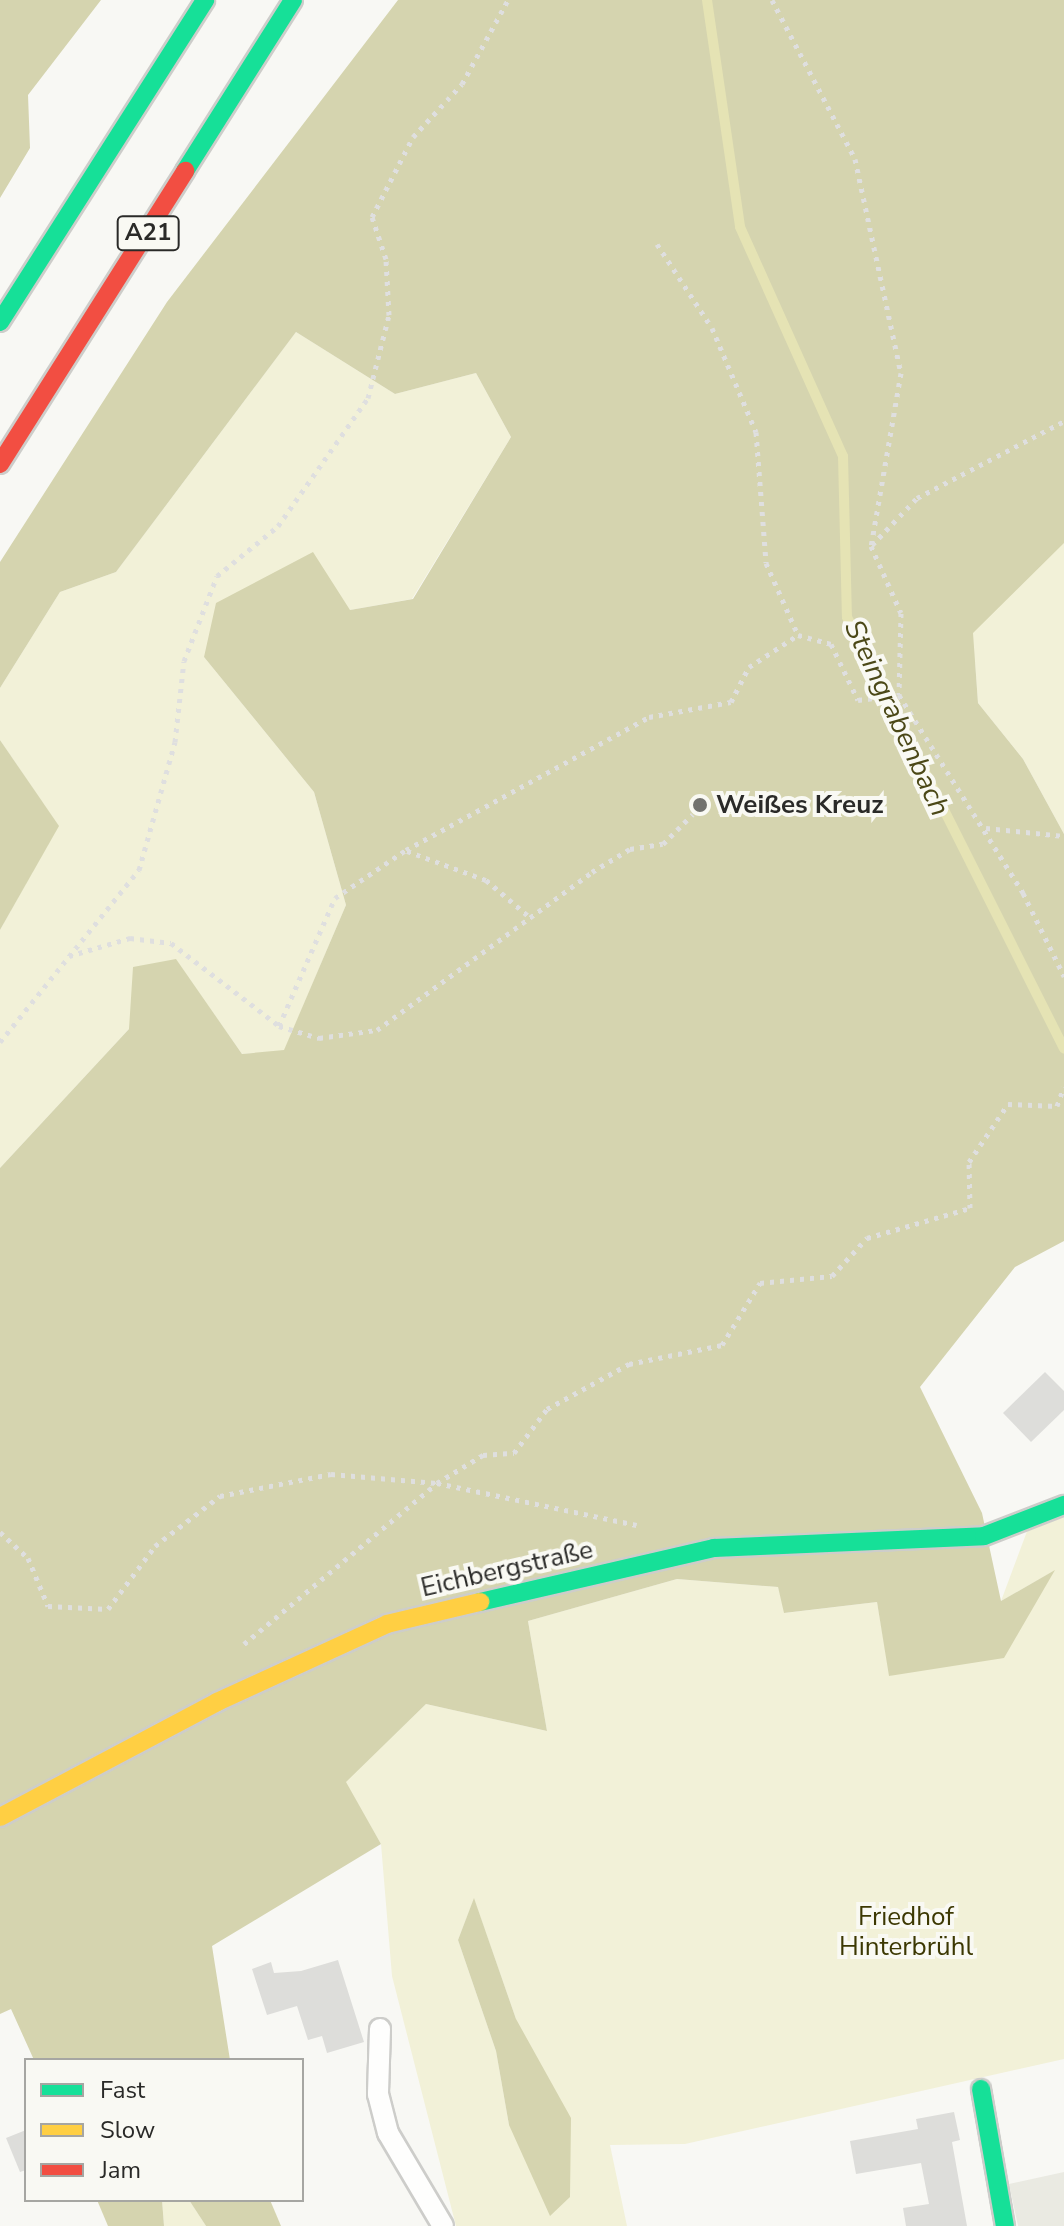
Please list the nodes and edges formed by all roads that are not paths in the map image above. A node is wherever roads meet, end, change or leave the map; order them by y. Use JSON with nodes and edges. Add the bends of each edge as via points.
{"nodes":[{"id":1,"x":205,"y":0,"type":"edge"},
{"id":2,"x":293,"y":0,"type":"edge"},
{"id":3,"x":0,"y":322,"type":"edge"},
{"id":4,"x":0,"y":464,"type":"edge"},
{"id":5,"x":1064,"y":1505,"type":"edge"},
{"id":6,"x":0,"y":1817,"type":"edge"},
{"id":7,"x":380,"y":2029,"type":"dead end"},
{"id":8,"x":981,"y":2089,"type":"dead end"},
{"id":9,"x":443,"y":2226,"type":"edge"},
{"id":10,"x":1005,"y":2226,"type":"edge"}],
"edges":[{"from":1,"to":3,"type":"main road","number":"A21"},
{"from":2,"to":4,"type":"main road","number":"A21"},
{"from":5,"to":6,"type":"main road","name":"Eichbergstraße","via":[[984,1536],[714,1548],[387,1624],[217,1702]]},
{"from":7,"to":9,"type":"lane","via":[[378,2094],[388,2133]]},
{"from":8,"to":10,"type":"main road"}]}
